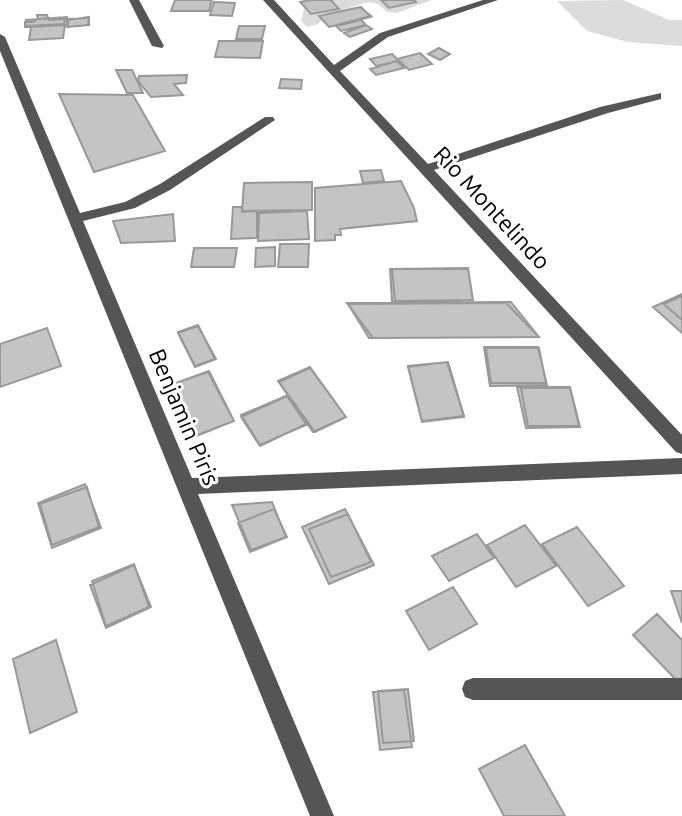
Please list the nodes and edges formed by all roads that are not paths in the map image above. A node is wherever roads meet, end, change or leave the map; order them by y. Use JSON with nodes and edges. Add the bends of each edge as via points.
{"nodes":[{"id":1,"x":134,"y":0,"type":"edge"},
{"id":2,"x":268,"y":0,"type":"edge"},
{"id":3,"x":493,"y":0,"type":"edge"},
{"id":4,"x":0,"y":37,"type":"edge"},
{"id":5,"x":158,"y":46,"type":"dead end"},
{"id":6,"x":334,"y":70,"type":"junction"},
{"id":7,"x":8,"y":74,"type":"edge"},
{"id":8,"x":657,"y":96,"type":"dead end"},
{"id":9,"x":269,"y":120,"type":"dead end"},
{"id":10,"x":425,"y":169,"type":"junction"},
{"id":11,"x":74,"y":219,"type":"junction"},
{"id":12,"x":682,"y":447,"type":"edge"},
{"id":13,"x":682,"y":466,"type":"edge"},
{"id":14,"x":187,"y":486,"type":"junction"},
{"id":15,"x":473,"y":689,"type":"dead end"},
{"id":16,"x":682,"y":689,"type":"edge"},
{"id":17,"x":322,"y":816,"type":"edge"}],
"edges":[{"from":1,"to":5,"type":"street"},
{"from":2,"to":6,"type":"street","name":"Rio Montelindo"},
{"from":3,"to":6,"type":"street","via":[[384,35]]},
{"from":4,"to":7,"type":"street","name":"Benjamin Piris"},
{"from":6,"to":10,"type":"street","name":"Rio Montelindo"},
{"from":7,"to":11,"type":"street","name":"Benjamin Piris"},
{"from":8,"to":10,"type":"street"},
{"from":9,"to":11,"type":"street","via":[[130,205]]},
{"from":10,"to":12,"type":"street","name":"Rio Montelindo"},
{"from":11,"to":14,"type":"street","name":"Benjamin Piris"},
{"from":13,"to":14,"type":"street"},
{"from":14,"to":17,"type":"street","name":"Benjamin Piris"},
{"from":15,"to":16,"type":"street"}]}
